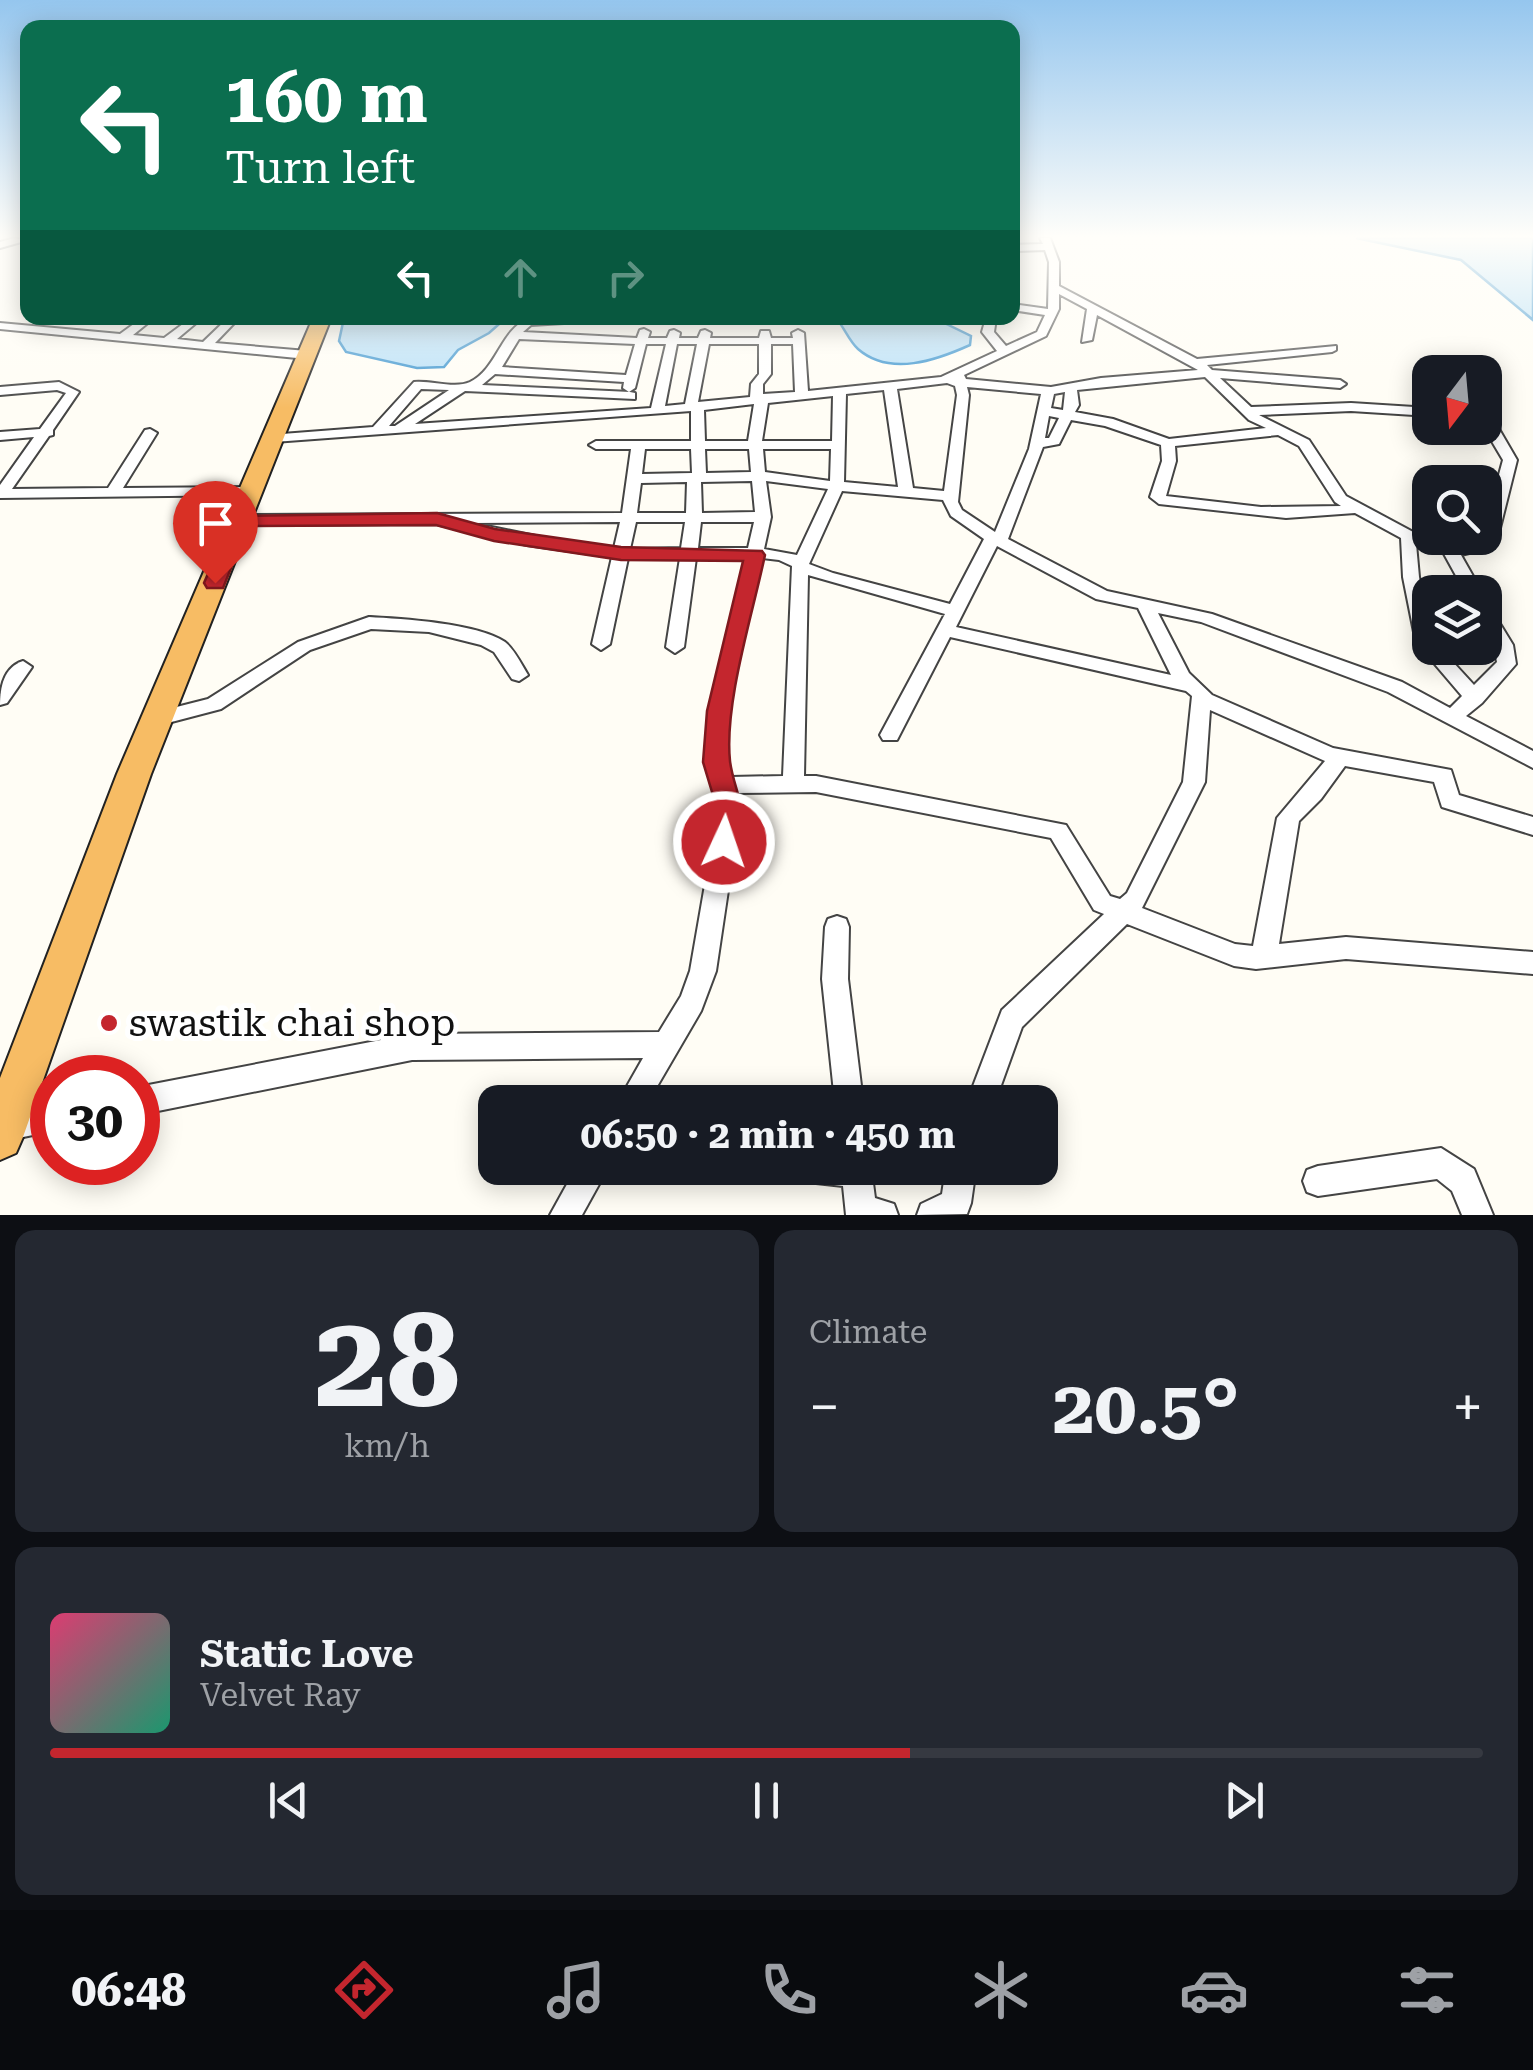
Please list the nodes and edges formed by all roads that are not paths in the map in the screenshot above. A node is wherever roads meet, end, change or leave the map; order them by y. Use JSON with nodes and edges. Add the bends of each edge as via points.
{"nodes":[{"id":1,"x":1053,"y":295,"type":"edge"},
{"id":2,"x":1067,"y":295,"type":"edge"},
{"id":3,"x":1020,"y":308,"type":"edge"},
{"id":4,"x":1092,"y":309,"type":"junction"},
{"id":5,"x":1052,"y":313,"type":"junction"},
{"id":6,"x":139,"y":325,"type":"edge"},
{"id":7,"x":188,"y":325,"type":"edge"},
{"id":8,"x":227,"y":325,"type":"edge"},
{"id":9,"x":319,"y":325,"type":"edge"},
{"id":10,"x":526,"y":325,"type":"edge"},
{"id":11,"x":646,"y":325,"type":"edge"},
{"id":12,"x":676,"y":325,"type":"edge"},
{"id":13,"x":707,"y":325,"type":"edge"},
{"id":14,"x":765,"y":325,"type":"edge"},
{"id":15,"x":798,"y":325,"type":"edge"},
{"id":16,"x":990,"y":325,"type":"edge"},
{"id":17,"x":0,"y":326,"type":"edge"},
{"id":18,"x":516,"y":335,"type":"junction"},
{"id":19,"x":120,"y":339,"type":"junction"},
{"id":20,"x":1086,"y":340,"type":"dead end"},
{"id":21,"x":641,"y":341,"type":"junction"},
{"id":22,"x":672,"y":341,"type":"junction"},
{"id":23,"x":799,"y":341,"type":"junction"},
{"id":24,"x":703,"y":342,"type":"junction"},
{"id":25,"x":765,"y":342,"type":"junction"},
{"id":26,"x":165,"y":343,"type":"junction"},
{"id":27,"x":204,"y":347,"type":"junction"},
{"id":28,"x":1332,"y":348,"type":"dead end"},
{"id":29,"x":1003,"y":350,"type":"junction"},
{"id":30,"x":307,"y":355,"type":"junction"},
{"id":31,"x":1195,"y":363,"type":"junction"},
{"id":32,"x":493,"y":370,"type":"junction"},
{"id":33,"x":1209,"y":374,"type":"junction"},
{"id":34,"x":960,"y":379,"type":"junction"},
{"id":35,"x":630,"y":380,"type":"junction"},
{"id":36,"x":1340,"y":384,"type":"dead end"},
{"id":37,"x":467,"y":387,"type":"junction"},
{"id":38,"x":890,"y":388,"type":"junction"},
{"id":39,"x":1071,"y":388,"type":"junction"},
{"id":40,"x":0,"y":391,"type":"edge"},
{"id":41,"x":1048,"y":391,"type":"junction"},
{"id":42,"x":840,"y":392,"type":"junction"},
{"id":43,"x":802,"y":395,"type":"junction"},
{"id":44,"x":630,"y":396,"type":"junction"},
{"id":45,"x":759,"y":398,"type":"junction"},
{"id":46,"x":694,"y":406,"type":"junction"},
{"id":47,"x":1044,"y":411,"type":"junction"},
{"id":48,"x":1248,"y":411,"type":"junction"},
{"id":49,"x":1412,"y":411,"type":"edge"},
{"id":50,"x":644,"y":412,"type":"junction"},
{"id":51,"x":1067,"y":415,"type":"junction"},
{"id":52,"x":398,"y":430,"type":"junction"},
{"id":53,"x":378,"y":431,"type":"junction"},
{"id":54,"x":1280,"y":431,"type":"junction"},
{"id":55,"x":48,"y":432,"type":"junction"},
{"id":56,"x":150,"y":433,"type":"dead end"},
{"id":57,"x":0,"y":436,"type":"edge"},
{"id":58,"x":274,"y":438,"type":"junction"},
{"id":59,"x":1168,"y":442,"type":"junction"},
{"id":60,"x":755,"y":443,"type":"junction"},
{"id":61,"x":637,"y":444,"type":"junction"},
{"id":62,"x":695,"y":444,"type":"junction"},
{"id":63,"x":1038,"y":444,"type":"junction"},
{"id":64,"x":596,"y":445,"type":"dead end"},
{"id":65,"x":1501,"y":445,"type":"edge"},
{"id":66,"x":838,"y":446,"type":"junction"},
{"id":67,"x":759,"y":476,"type":"junction"},
{"id":68,"x":696,"y":478,"type":"junction"},
{"id":69,"x":634,"y":479,"type":"junction"},
{"id":70,"x":837,"y":486,"type":"junction"},
{"id":71,"x":906,"y":491,"type":"junction"},
{"id":72,"x":112,"y":492,"type":"junction"},
{"id":73,"x":0,"y":494,"type":"edge"},
{"id":74,"x":950,"y":496,"type":"junction"},
{"id":75,"x":246,"y":506,"type":"junction"},
{"id":76,"x":1358,"y":508,"type":"junction"},
{"id":77,"x":694,"y":517,"type":"junction"},
{"id":78,"x":763,"y":517,"type":"junction"},
{"id":79,"x":628,"y":518,"type":"junction"},
{"id":80,"x":437,"y":519,"type":"junction"},
{"id":81,"x":996,"y":539,"type":"junction"},
{"id":82,"x":621,"y":554,"type":"junction"},
{"id":83,"x":688,"y":554,"type":"junction"},
{"id":84,"x":755,"y":555,"type":"junction"},
{"id":85,"x":800,"y":566,"type":"junction"},
{"id":86,"x":1464,"y":575,"type":"edge"},
{"id":87,"x":1146,"y":606,"type":"junction"},
{"id":88,"x":955,"y":611,"type":"junction"},
{"id":89,"x":944,"y":630,"type":"junction"},
{"id":90,"x":601,"y":644,"type":"dead end"},
{"id":91,"x":1502,"y":645,"type":"edge"},
{"id":92,"x":675,"y":647,"type":"dead end"},
{"id":93,"x":23,"y":667,"type":"dead end"},
{"id":94,"x":519,"y":675,"type":"dead end"},
{"id":95,"x":1199,"y":692,"type":"junction"},
{"id":96,"x":0,"y":698,"type":"edge"},
{"id":97,"x":1475,"y":698,"type":"junction"},
{"id":98,"x":160,"y":718,"type":"junction"},
{"id":99,"x":1454,"y":718,"type":"junction"},
{"id":100,"x":890,"y":735,"type":"dead end"},
{"id":101,"x":1340,"y":758,"type":"junction"},
{"id":102,"x":1533,"y":760,"type":"edge"},
{"id":103,"x":793,"y":784,"type":"junction"},
{"id":104,"x":724,"y":785,"type":"junction"},
{"id":105,"x":1533,"y":826,"type":"edge"},
{"id":106,"x":1123,"y":914,"type":"junction"},
{"id":107,"x":837,"y":928,"type":"dead end"},
{"id":108,"x":1264,"y":957,"type":"junction"},
{"id":109,"x":1533,"y":963,"type":"edge"},
{"id":110,"x":667,"y":1045,"type":"junction"},
{"id":111,"x":642,"y":1085,"type":"edge"},
{"id":112,"x":846,"y":1085,"type":"edge"},
{"id":113,"x":987,"y":1085,"type":"edge"},
{"id":114,"x":160,"y":1097,"type":"edge"},
{"id":115,"x":30,"y":1124,"type":"edge"},
{"id":116,"x":2,"y":1132,"type":"edge"},
{"id":117,"x":1318,"y":1180,"type":"dead end"},
{"id":118,"x":583,"y":1185,"type":"edge"},
{"id":119,"x":860,"y":1185,"type":"edge"},
{"id":120,"x":959,"y":1185,"type":"edge"},
{"id":121,"x":868,"y":1214,"type":"edge"},
{"id":122,"x":565,"y":1215,"type":"edge"},
{"id":123,"x":932,"y":1215,"type":"edge"},
{"id":124,"x":1478,"y":1215,"type":"edge"}],
"edges":[{"from":1,"to":5,"type":"street"},
{"from":2,"to":4,"type":"street"},
{"from":3,"to":5,"type":"street"},
{"from":4,"to":20,"type":"street"},
{"from":4,"to":31,"type":"street"},
{"from":5,"to":29,"type":"street","via":[[1040,337]]},
{"from":6,"to":19,"type":"street"},
{"from":7,"to":26,"type":"street"},
{"from":8,"to":27,"type":"street"},
{"from":9,"to":30,"type":"highway"},
{"from":10,"to":18,"type":"street"},
{"from":11,"to":21,"type":"street"},
{"from":12,"to":22,"type":"street"},
{"from":13,"to":24,"type":"street"},
{"from":14,"to":25,"type":"street"},
{"from":15,"to":23,"type":"street"},
{"from":16,"to":29,"type":"street"},
{"from":17,"to":19,"type":"street"},
{"from":18,"to":21,"type":"street"},
{"from":18,"to":32,"type":"street"},
{"from":19,"to":26,"type":"street"},
{"from":21,"to":22,"type":"street"},
{"from":21,"to":35,"type":"street"},
{"from":22,"to":24,"type":"street"},
{"from":22,"to":50,"type":"street"},
{"from":23,"to":25,"type":"street"},
{"from":23,"to":43,"type":"street"},
{"from":24,"to":25,"type":"street"},
{"from":24,"to":46,"type":"street"},
{"from":25,"to":45,"type":"street"},
{"from":26,"to":27,"type":"street"},
{"from":27,"to":30,"type":"street"},
{"from":28,"to":31,"type":"street"},
{"from":29,"to":34,"type":"street"},
{"from":30,"to":58,"type":"highway"},
{"from":31,"to":33,"type":"street"},
{"from":32,"to":35,"type":"street"},
{"from":32,"to":37,"type":"street"},
{"from":33,"to":36,"type":"street"},
{"from":33,"to":39,"type":"street"},
{"from":33,"to":48,"type":"street"},
{"from":34,"to":38,"type":"street"},
{"from":34,"to":41,"type":"street"},
{"from":34,"to":74,"type":"street"},
{"from":35,"to":44,"type":"street"},
{"from":37,"to":44,"type":"street"},
{"from":37,"to":52,"type":"street"},
{"from":37,"to":53,"type":"street","via":[[414,386]]},
{"from":38,"to":42,"type":"street"},
{"from":38,"to":71,"type":"street"},
{"from":39,"to":41,"type":"street"},
{"from":39,"to":51,"type":"street"},
{"from":40,"to":55,"type":"street","via":[[71,389]]},
{"from":41,"to":47,"type":"street"},
{"from":42,"to":43,"type":"street"},
{"from":42,"to":66,"type":"street"},
{"from":43,"to":45,"type":"street"},
{"from":44,"to":50,"type":"street"},
{"from":45,"to":46,"type":"street"},
{"from":45,"to":60,"type":"street"},
{"from":46,"to":50,"type":"street"},
{"from":46,"to":62,"type":"street"},
{"from":47,"to":51,"type":"street"},
{"from":47,"to":63,"type":"street"},
{"from":48,"to":49,"type":"street"},
{"from":48,"to":54,"type":"street"},
{"from":50,"to":52,"type":"street"},
{"from":50,"to":61,"type":"street"},
{"from":51,"to":59,"type":"street"},
{"from":51,"to":63,"type":"street","via":[[1054,441]]},
{"from":52,"to":53,"type":"street"},
{"from":53,"to":58,"type":"street"},
{"from":54,"to":59,"type":"street"},
{"from":54,"to":76,"type":"street","via":[[1304,442],[1339,497]]},
{"from":55,"to":57,"type":"street"},
{"from":55,"to":73,"type":"street"},
{"from":56,"to":72,"type":"street"},
{"from":58,"to":75,"type":"highway"},
{"from":59,"to":76,"type":"street","via":[[1158,496],[1164,501],[1296,512]]},
{"from":60,"to":62,"type":"street"},
{"from":60,"to":66,"type":"street"},
{"from":60,"to":67,"type":"street"},
{"from":61,"to":62,"type":"street"},
{"from":61,"to":64,"type":"street"},
{"from":61,"to":69,"type":"street"},
{"from":62,"to":68,"type":"street"},
{"from":63,"to":81,"type":"street"},
{"from":65,"to":86,"type":"street","via":[[1510,460],[1488,544],[1452,552]]},
{"from":66,"to":70,"type":"street"},
{"from":67,"to":68,"type":"street"},
{"from":67,"to":70,"type":"street"},
{"from":67,"to":78,"type":"street"},
{"from":68,"to":69,"type":"street"},
{"from":68,"to":77,"type":"street"},
{"from":69,"to":79,"type":"street"},
{"from":70,"to":71,"type":"street"},
{"from":70,"to":85,"type":"street"},
{"from":71,"to":74,"type":"street"},
{"from":72,"to":73,"type":"street"},
{"from":72,"to":75,"type":"street"},
{"from":74,"to":81,"type":"street","via":[[956,512]]},
{"from":75,"to":80,"type":"street"},
{"from":75,"to":98,"type":"highway"},
{"from":76,"to":97,"type":"street","via":[[1412,540],[1411,577],[1425,642]]},
{"from":77,"to":78,"type":"street"},
{"from":77,"to":79,"type":"street"},
{"from":77,"to":83,"type":"street"},
{"from":78,"to":84,"type":"street"},
{"from":79,"to":80,"type":"street"},
{"from":79,"to":82,"type":"street"},
{"from":80,"to":82,"type":"street"},
{"from":81,"to":87,"type":"street","via":[[1102,595]]},
{"from":81,"to":88,"type":"street"},
{"from":82,"to":83,"type":"street"},
{"from":82,"to":90,"type":"street"},
{"from":83,"to":84,"type":"street"},
{"from":83,"to":92,"type":"street"},
{"from":84,"to":85,"type":"street","via":[[792,558]]},
{"from":84,"to":104,"type":"street","via":[[720,711],[716,756]]},
{"from":85,"to":88,"type":"street"},
{"from":85,"to":103,"type":"street"},
{"from":87,"to":95,"type":"street","via":[[1182,677]]},
{"from":87,"to":99,"type":"street","via":[[1206,618],[1395,687]]},
{"from":88,"to":89,"type":"street"},
{"from":89,"to":95,"type":"street"},
{"from":89,"to":100,"type":"street"},
{"from":91,"to":97,"type":"street","via":[[1508,656],[1503,671]]},
{"from":93,"to":96,"type":"street"},
{"from":94,"to":98,"type":"street","via":[[501,648],[487,641],[429,626],[369,623],[304,646],[214,704]]},
{"from":95,"to":101,"type":"street"},
{"from":95,"to":106,"type":"street","via":[[1194,782]]},
{"from":97,"to":99,"type":"street"},
{"from":98,"to":116,"type":"highway"},
{"from":99,"to":102,"type":"street"},
{"from":101,"to":105,"type":"street","via":[[1443,776],[1450,801]]},
{"from":101,"to":108,"type":"street","via":[[1288,818]]},
{"from":103,"to":104,"type":"street"},
{"from":103,"to":106,"type":"street","via":[[1058,831],[1102,903]]},
{"from":104,"to":110,"type":"street","via":[[729,810],[703,971]]},
{"from":106,"to":108,"type":"street","via":[[1234,956]]},
{"from":106,"to":113,"type":"street","via":[[1011,1019]]},
{"from":107,"to":112,"type":"street"},
{"from":108,"to":109,"type":"street","via":[[1336,948]]},
{"from":110,"to":111,"type":"street"},
{"from":110,"to":114,"type":"street","via":[[412,1046]]},
{"from":115,"to":116,"type":"street"},
{"from":117,"to":124,"type":"street","via":[[1441,1163],[1463,1180]]},
{"from":118,"to":122,"type":"street"},
{"from":119,"to":121,"type":"street"},
{"from":120,"to":123,"type":"street","via":[[956,1203]]}]}
